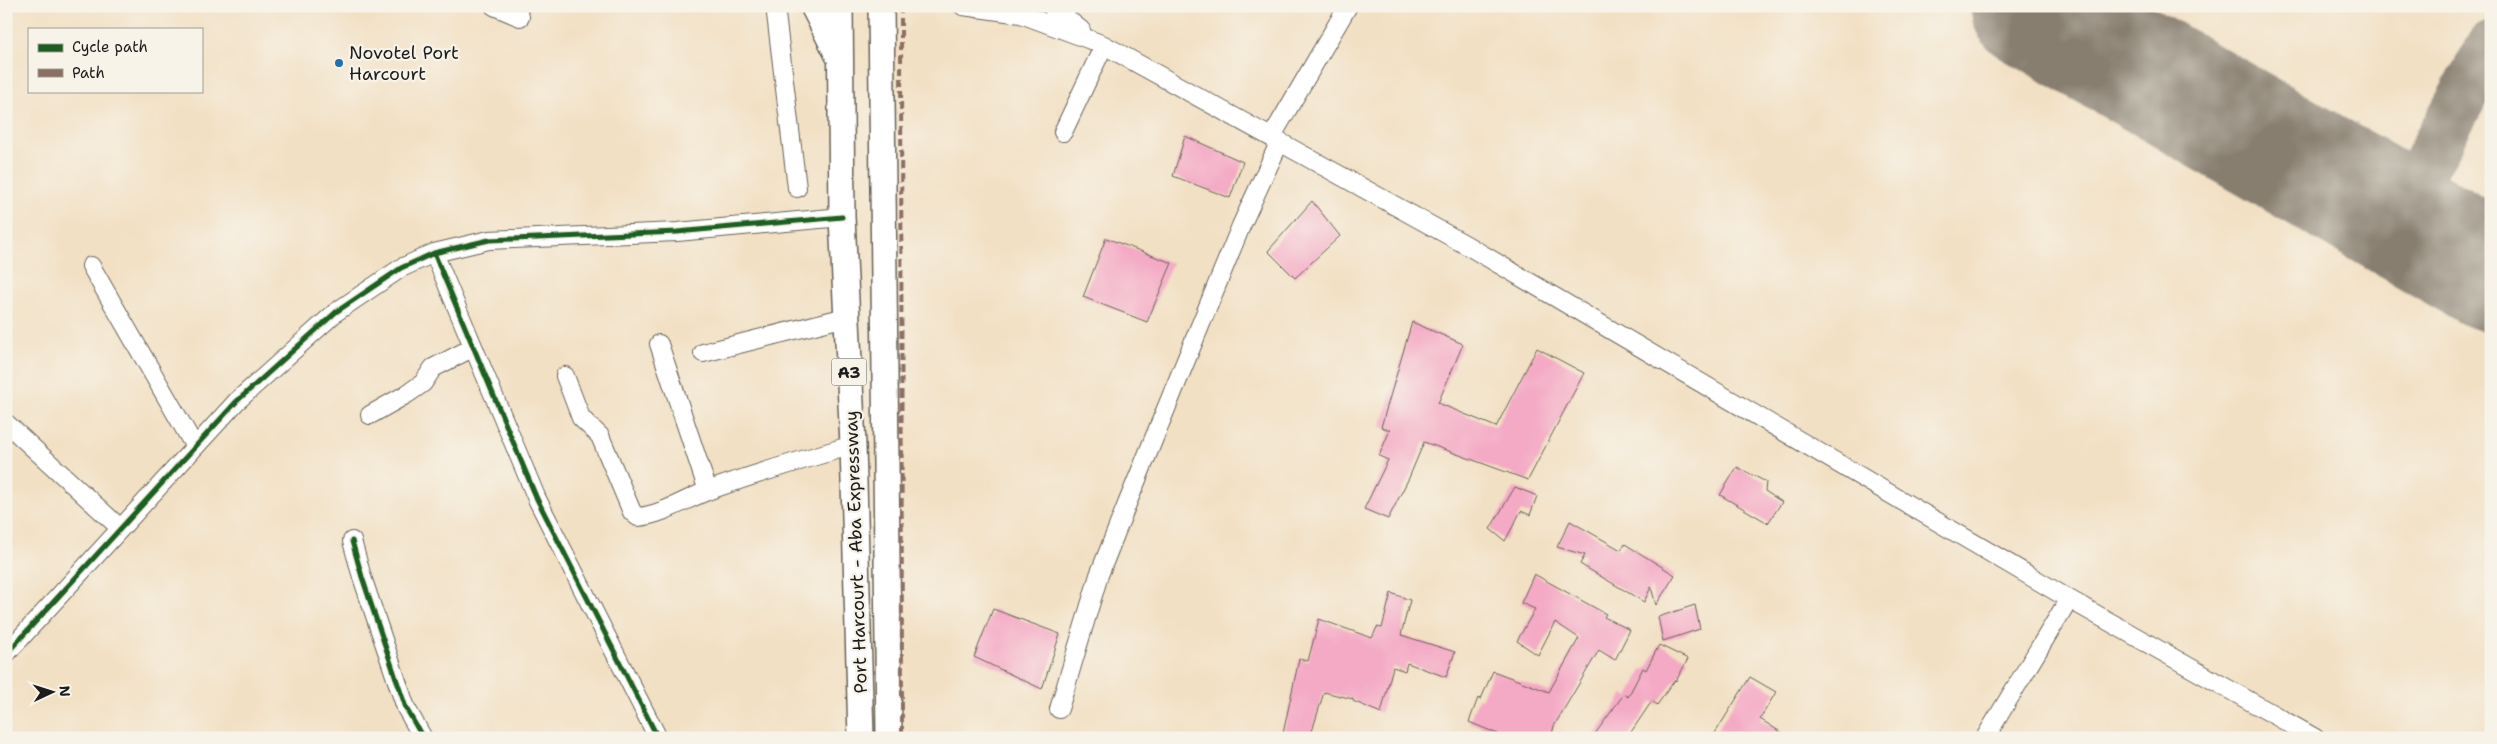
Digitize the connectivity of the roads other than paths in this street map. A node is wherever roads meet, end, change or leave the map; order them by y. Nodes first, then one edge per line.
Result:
1 (494, 6) edge
2 (775, 6) edge
3 (813, 6) edge
4 (840, 6) edge
5 (963, 6) edge
6 (1051, 6) edge
7 (1348, 6) edge
8 (884, 7) edge
9 (520, 17) dead end
10 (1099, 42) junction
11 (841, 61) junction
12 (1063, 132) dead end
13 (1276, 138) junction
14 (797, 188) dead end
15 (842, 217) junction
16 (434, 253) junction
17 (91, 266) dead end
18 (846, 317) junction
19 (660, 344) dead end
20 (472, 348) junction
21 (703, 353) dead end
22 (565, 376) dead end
23 (370, 415) dead end
24 (6, 423) edge
25 (853, 445) junction
26 (195, 447) junction
27 (708, 491) junction
28 (120, 528) junction
29 (352, 541) dead end
30 (2069, 599) junction
31 (6, 654) edge
32 (1059, 708) dead end
33 (652, 736) edge
34 (423, 738) edge
35 (862, 738) edge
36 (889, 738) edge
37 (1985, 738) edge
38 (2315, 738) edge

1 - 9 street
2 - 14 street
3 - 11 highway
4 - 11 highway, Port Harcourt - Aba Expressway / A3
5 - 10 street
6 - 10 street
7 - 13 street
8 - 36 highway, Port Harcourt - Aba Expressway / A3
10 - 12 street
10 - 13 street
11 - 15 highway, Port Harcourt - Aba Expressway / A3
13 - 30 street
13 - 32 street
15 - 16 street
15 - 18 highway, Port Harcourt - Aba Expressway / A3
16 - 20 street
16 - 26 street
17 - 26 street
18 - 21 street
18 - 25 highway, Port Harcourt - Aba Expressway / A3
19 - 27 street
20 - 23 street
20 - 33 street
22 - 27 street
24 - 28 street
25 - 27 street
25 - 35 highway, Port Harcourt - Aba Expressway / A3
26 - 28 street
28 - 31 street
29 - 34 street
30 - 37 street
30 - 38 street

